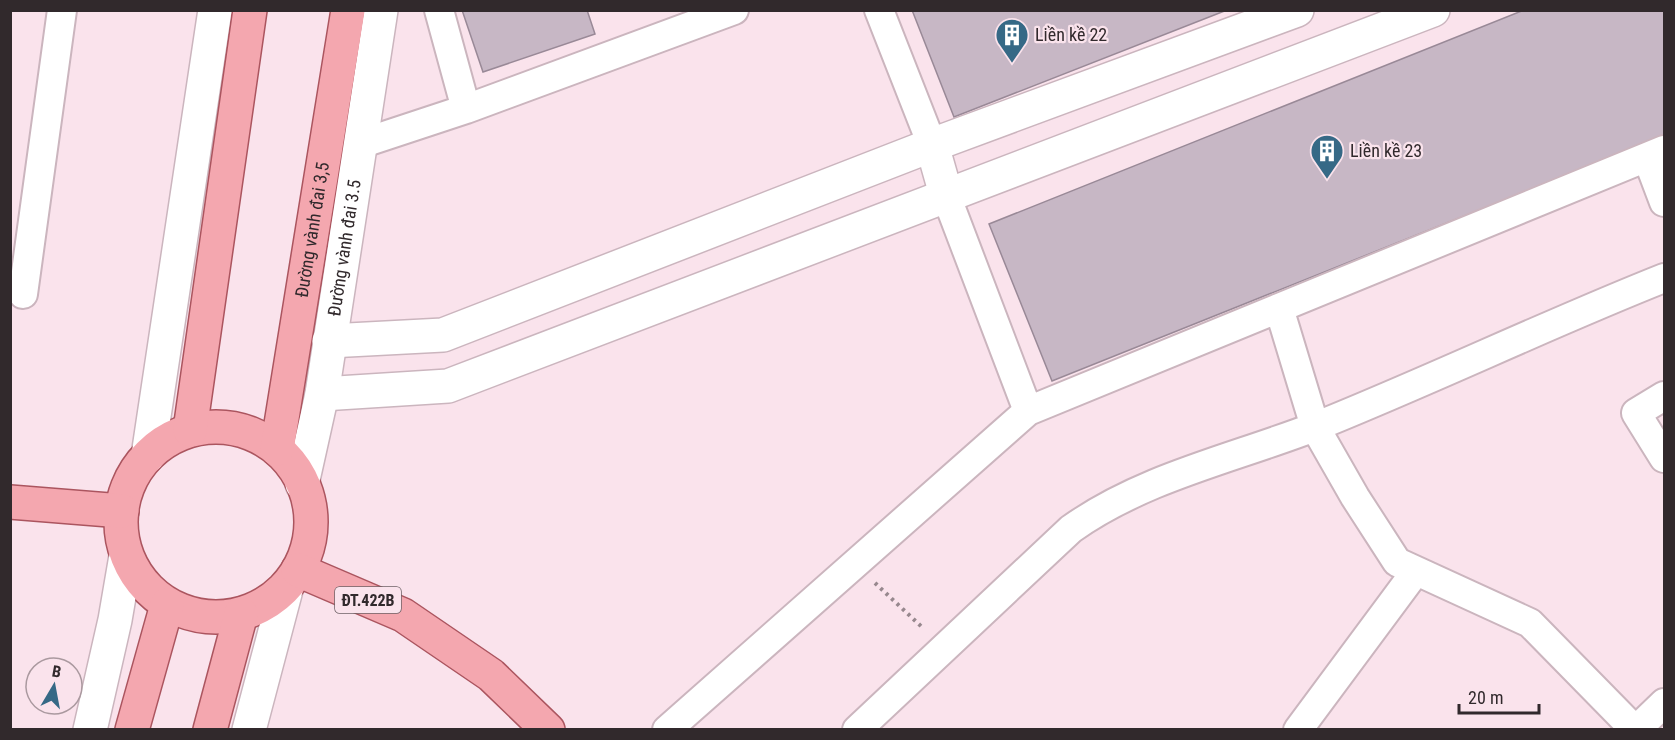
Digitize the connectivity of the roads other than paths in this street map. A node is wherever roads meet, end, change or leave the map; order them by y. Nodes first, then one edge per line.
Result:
1 (62, 10) edge
2 (215, 10) edge
3 (250, 10) edge
4 (348, 10) edge
5 (381, 10) edge
6 (439, 10) edge
7 (734, 10) edge
8 (879, 10) edge
9 (1297, 10) edge
10 (1433, 10) edge
11 (466, 109) junction
12 (360, 144) junction
13 (932, 145) junction
14 (1656, 154) edge
15 (947, 198) junction
16 (1665, 202) edge
17 (1665, 278) edge
18 (23, 294) dead end
19 (1279, 308) junction
20 (424, 336) junction
21 (329, 341) junction
22 (421, 388) junction
23 (322, 394) junction
24 (1665, 396) edge
25 (1028, 411) junction
26 (1316, 427) junction
27 (190, 430) junction
28 (278, 449) junction
29 (148, 456) junction
30 (1665, 458) edge
31 (302, 484) junction
32 (10, 501) edge
33 (122, 512) junction
34 (126, 556) junction
35 (1416, 571) junction
36 (293, 578) junction
37 (167, 605) junction
38 (241, 614) junction
39 (1665, 703) edge
40 (90, 729) edge
41 (132, 729) edge
42 (210, 729) edge
43 (249, 729) edge
44 (548, 729) edge
45 (667, 729) edge
46 (857, 729) edge
47 (1298, 729) edge
48 (1636, 729) edge

1 - 18 street
2 - 29 main road
3 - 27 main road
4 - 28 main road, Đường vành đai 3,5
5 - 12 main road, Đường vành đai 3.5
6 - 11 street
7 - 11 street
8 - 13 street
9 - 13 main road
10 - 15 main road
11 - 12 street
12 - 21 main road, Đường vành đai 3.5
13 - 15 main road
13 - 20 main road
14 - 16 street
14 - 19 street
15 - 22 main road
15 - 25 street
17 - 26 street
19 - 25 street
19 - 26 street
20 - 21 main road
20 - 22 main road
21 - 23 main road, Đường vành đai 3.5
22 - 23 main road
23 - 31 main road, Đường vành đai 3.5
24 - 30 street
25 - 45 street
26 - 35 street
26 - 46 street
27 - 28 main road
27 - 29 main road
28 - 31 main road
29 - 33 main road
31 - 36 main road
32 - 33 main road
33 - 34 main road
34 - 37 main road
34 - 40 main road
35 - 47 street
35 - 48 street
36 - 38 main road
36 - 43 main road
36 - 44 main road, ĐT.422B
37 - 38 main road
37 - 41 main road
38 - 42 main road
39 - 48 street

